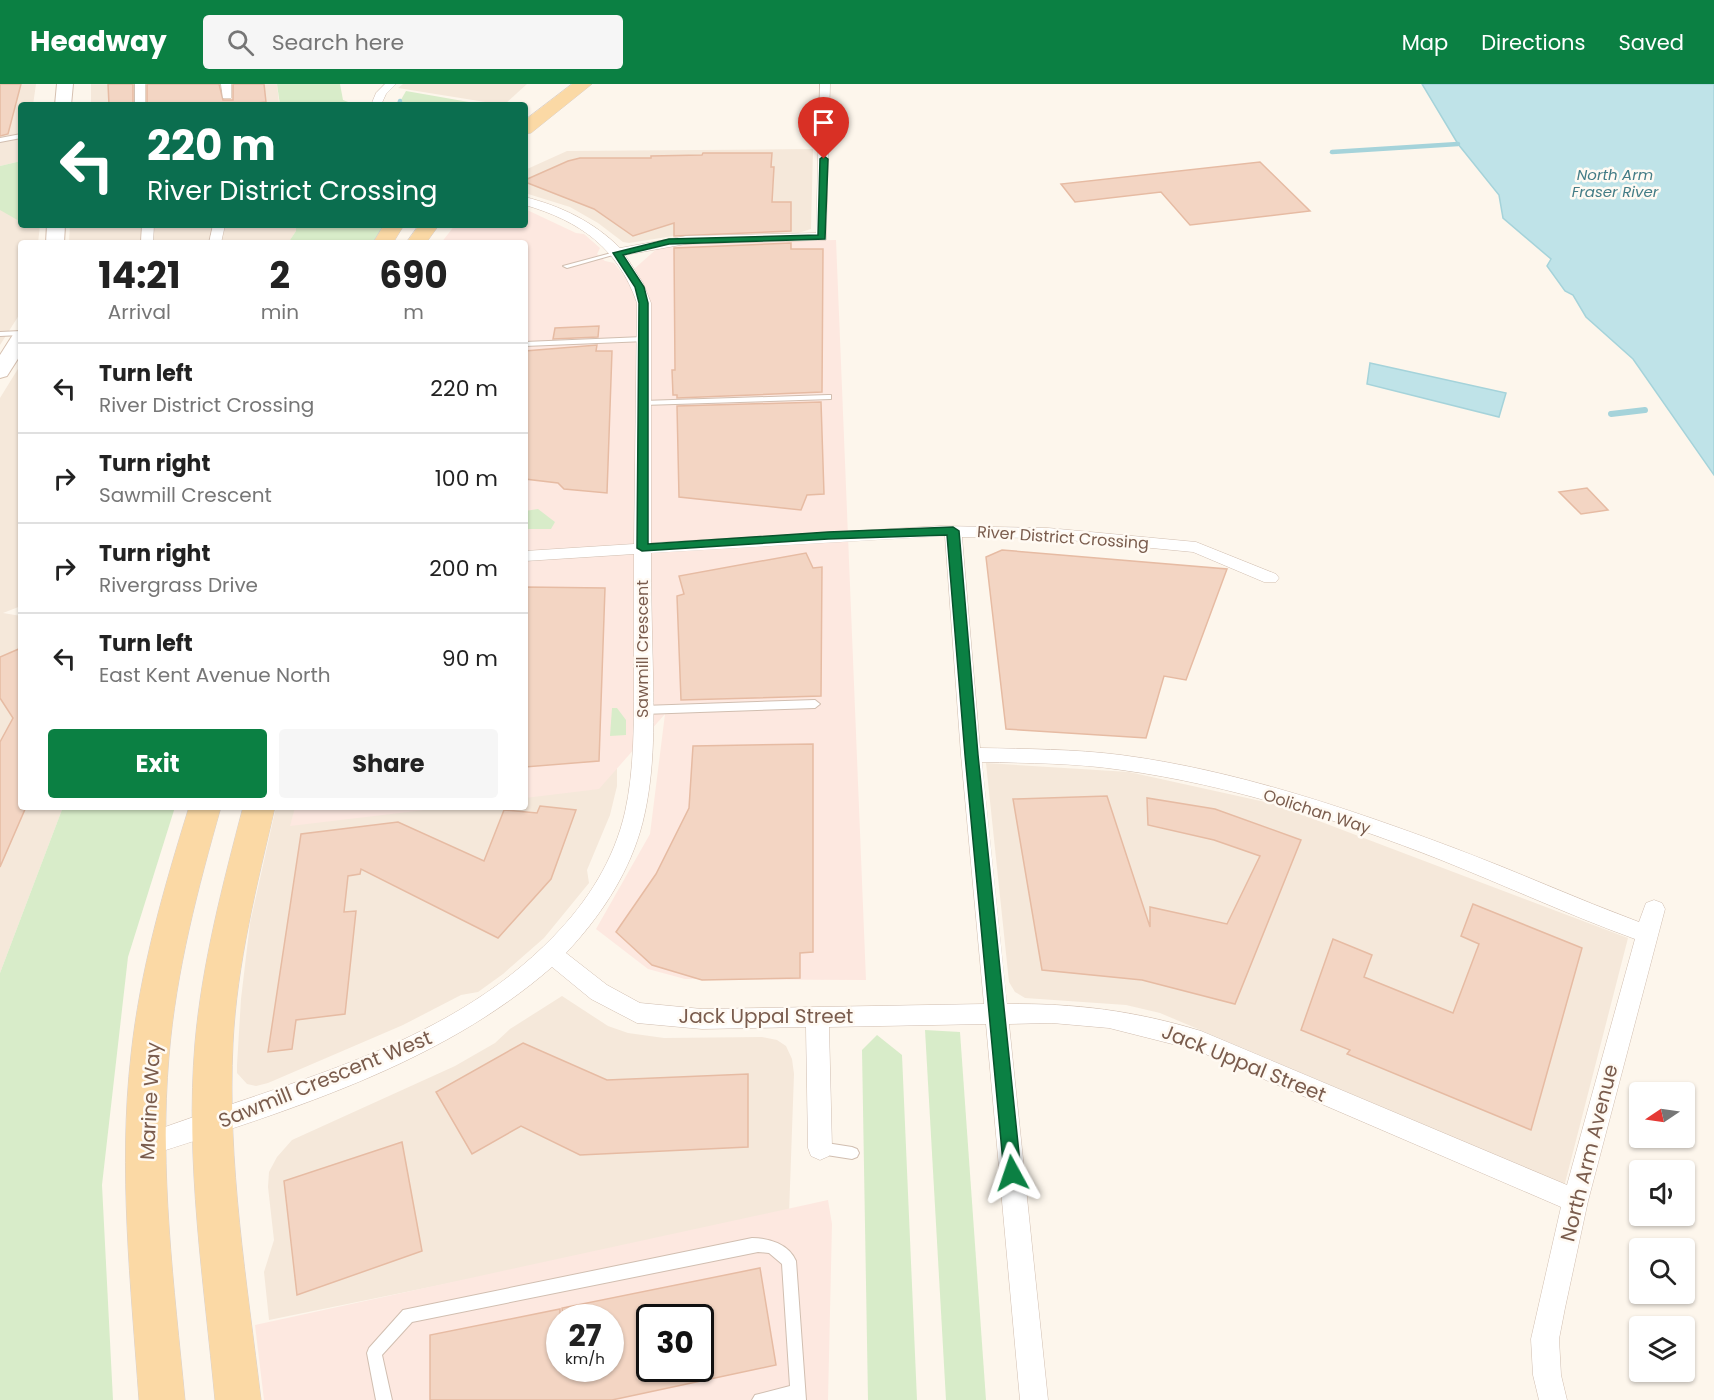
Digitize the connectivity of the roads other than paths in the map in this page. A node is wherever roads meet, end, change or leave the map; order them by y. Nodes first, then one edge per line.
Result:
1 (65, 84) edge
2 (140, 84) edge
3 (226, 84) edge
4 (391, 84) edge
5 (583, 84) edge
6 (825, 84) edge
7 (226, 96) dead end
8 (63, 102) edge
9 (140, 102) edge
10 (377, 102) edge
11 (528, 127) edge
12 (18, 136) edge
13 (0, 140) edge
14 (528, 202) edge
15 (617, 253) junction
16 (567, 266) dead end
17 (0, 334) edge
18 (18, 335) edge
19 (643, 339) junction
20 (18, 340) edge
21 (528, 344) edge
22 (0, 372) edge
23 (828, 397) dead end
24 (643, 403) junction
25 (953, 531) junction
26 (642, 548) junction
27 (528, 556) edge
28 (1270, 578) dead end
29 (815, 704) dead end
30 (643, 710) junction
31 (971, 755) junction
32 (204, 810) edge
33 (259, 810) edge
34 (1654, 909) dead end
35 (1646, 934) junction
36 (552, 954) junction
37 (998, 1015) junction
38 (817, 1018) junction
39 (213, 1124) junction
40 (147, 1145) junction
41 (820, 1148) joint
42 (852, 1153) dead end
43 (1575, 1201) junction
44 (798, 1396) edge
45 (162, 1400) edge
46 (237, 1400) edge
47 (384, 1400) edge
48 (760, 1400) edge
49 (1034, 1400) edge
50 (1553, 1400) edge

1 - 8 street
2 - 9 street
3 - 7 street
4 - 10 street
5 - 11 main road
6 - 15 street
12 - 13 lane
14 - 15 street, Sawmill Crescent
15 - 16 lane
15 - 19 street, Sawmill Crescent
17 - 18 lane
19 - 21 lane
19 - 24 street, Sawmill Crescent
20 - 22 street
23 - 24 lane
24 - 26 street, Sawmill Crescent
25 - 26 street, River District Crossing
25 - 28 street, River District Crossing
25 - 31 street
26 - 27 street, River District Crossing
26 - 30 street, Sawmill Crescent
29 - 30 lane
30 - 36 street, Sawmill Crescent
31 - 35 street, Oolichan Way
31 - 37 street
32 - 40 main road, Marine Way
33 - 39 main road
34 - 35 street, North Arm Avenue
35 - 43 street, North Arm Avenue
36 - 38 street, Jack Uppal Street
36 - 39 street, Sawmill Crescent West
37 - 38 street, Jack Uppal Street
37 - 43 street, Jack Uppal Street
37 - 49 street
38 - 41 street
39 - 40 street, Sawmill Crescent West
39 - 46 main road
40 - 45 main road, Marine Way
41 - 42 lane
43 - 50 street, North Arm Avenue
44 - 47 lane
44 - 48 lane

